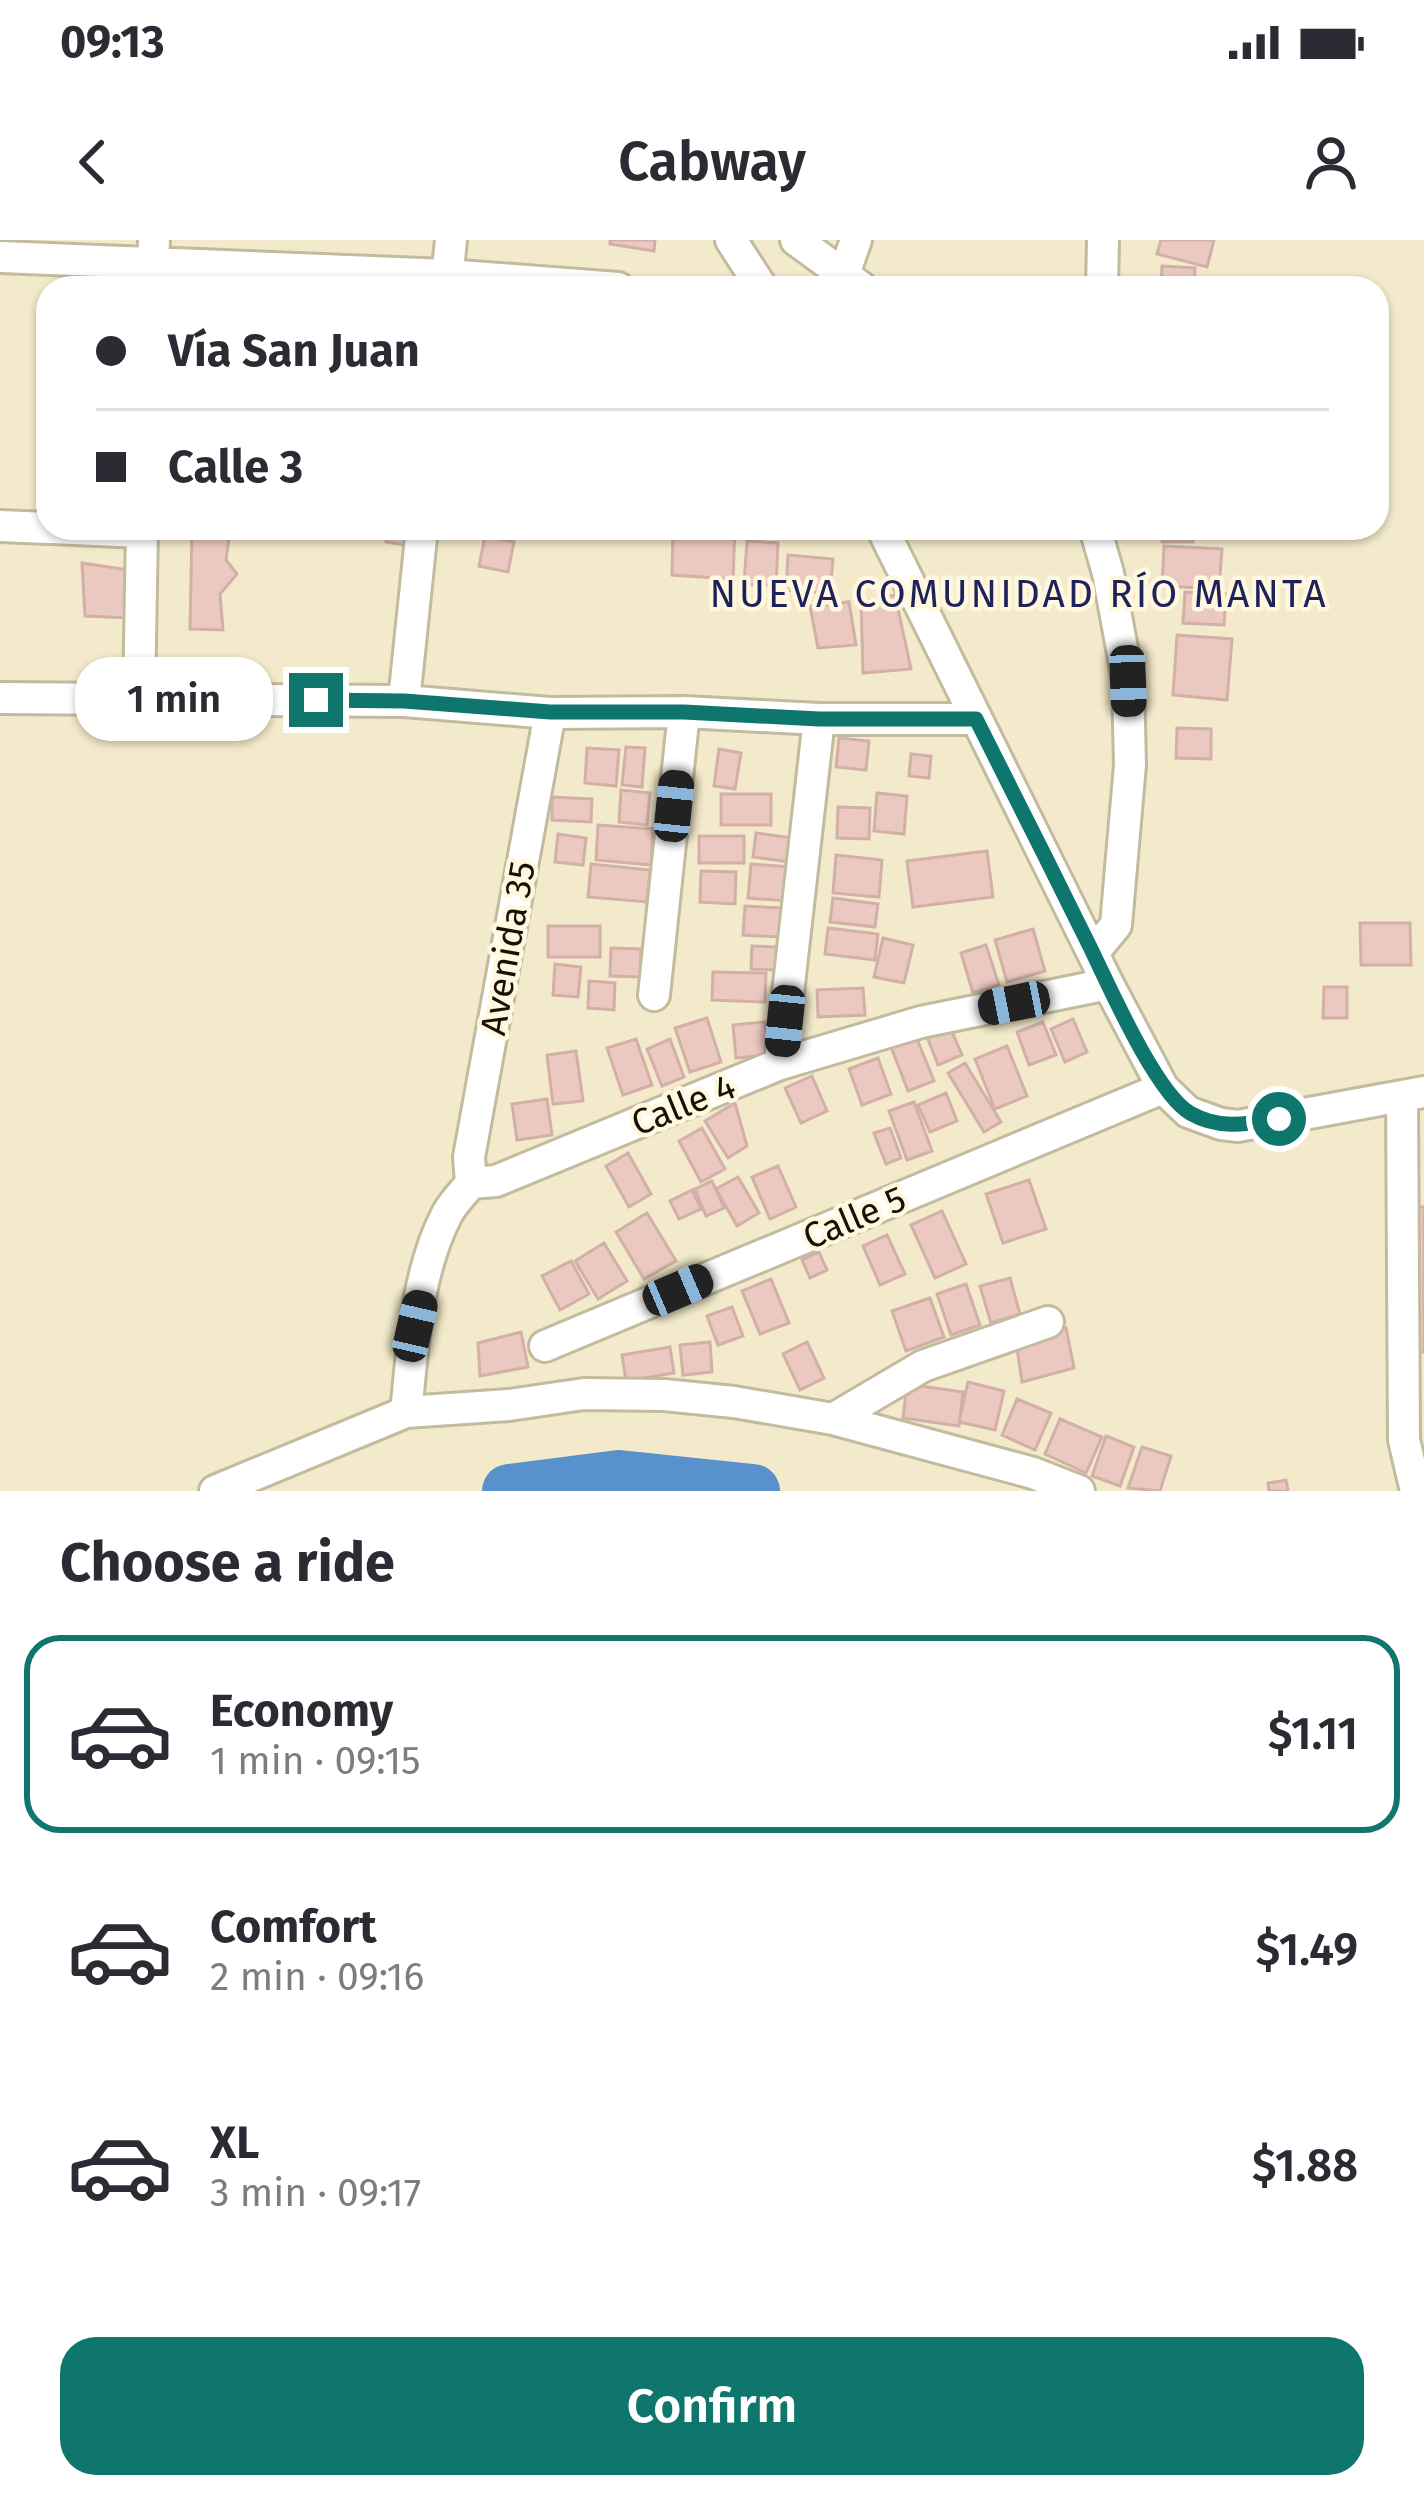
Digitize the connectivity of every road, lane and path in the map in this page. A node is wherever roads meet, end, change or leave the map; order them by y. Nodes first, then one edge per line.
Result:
1 (451, 240) edge
2 (730, 240) edge
3 (796, 240) edge
4 (856, 240) edge
5 (1103, 240) edge
6 (0, 256) edge
7 (153, 263) edge
8 (353, 276) edge
9 (447, 276) edge
10 (754, 276) edge
11 (846, 276) edge
12 (853, 276) edge
13 (1102, 276) edge
14 (0, 526) edge
15 (36, 527) edge
16 (142, 540) edge
17 (421, 540) edge
18 (888, 540) edge
19 (1098, 540) edge
20 (0, 698) edge
21 (139, 699) junction
22 (404, 701) junction
23 (550, 712) junction
24 (684, 712) junction
25 (819, 719) junction
26 (976, 719) junction
27 (1093, 953) junction
28 (1108, 984) junction
29 (654, 994) dead end
30 (781, 1064) junction
31 (1163, 1088) junction
32 (1413, 1094) edge
33 (1413, 1145) edge
34 (471, 1183) junction
35 (1048, 1322) dead end
36 (545, 1346) dead end
37 (406, 1412) junction
38 (833, 1419) junction
39 (215, 1491) edge
40 (1079, 1491) edge
41 (1416, 1491) edge

1 - 9 street
2 - 10 street
3 - 11 street
4 - 12 street
5 - 13 street
6 - 7 street
7 - 8 street
14 - 15 street
16 - 21 street
17 - 22 street
18 - 26 street
19 - 27 street
20 - 21 street
21 - 22 street
22 - 23 street
23 - 24 street
23 - 34 street, Avenida 35
24 - 25 street
24 - 29 street
25 - 26 street
25 - 30 street
26 - 27 street
27 - 28 street
28 - 30 street, Calle 4
28 - 31 street
30 - 34 street, Calle 4
31 - 32 street
31 - 36 street, Calle 5
32 - 33 street
33 - 41 street
34 - 37 street
35 - 38 street
37 - 38 street
37 - 39 street
38 - 40 street

